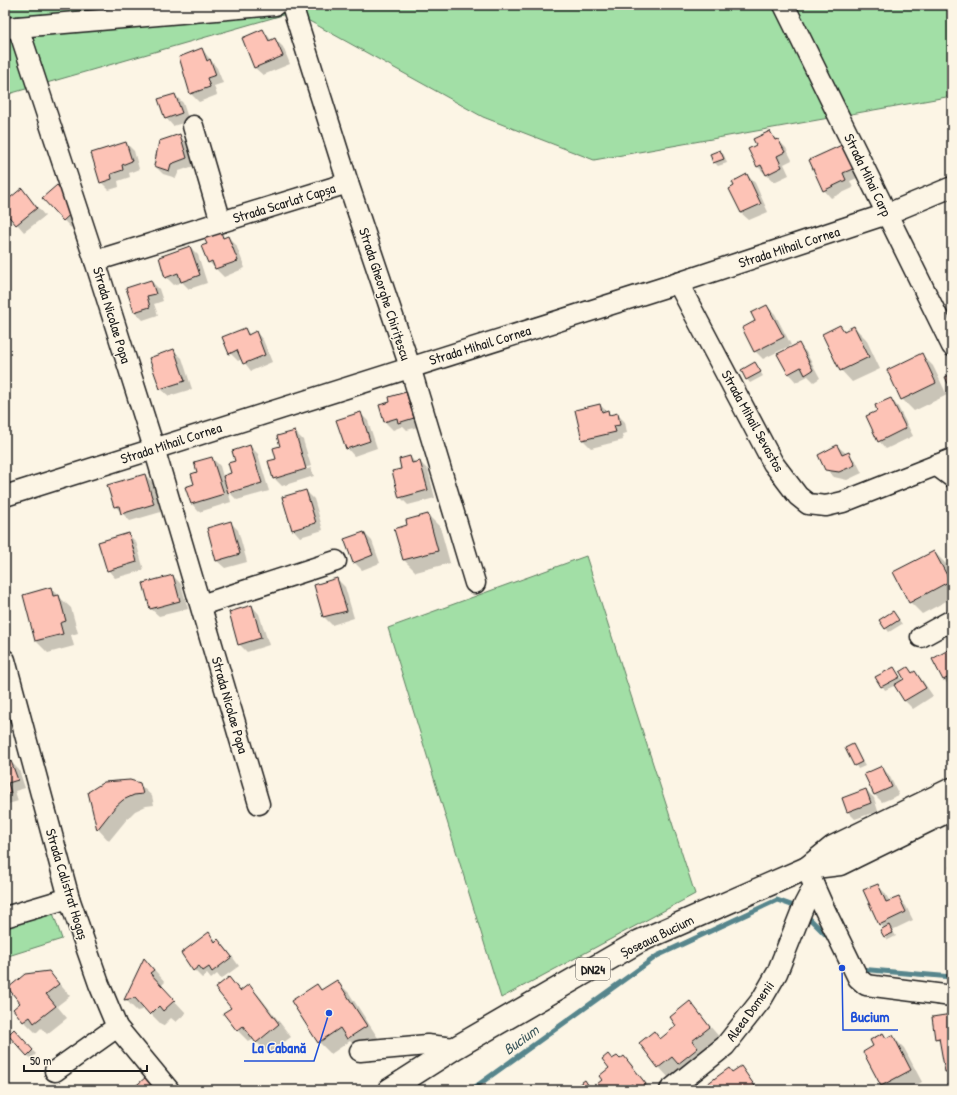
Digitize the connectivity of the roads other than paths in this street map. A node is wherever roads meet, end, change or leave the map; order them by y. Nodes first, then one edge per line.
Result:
1 (275, 5) edge
2 (292, 5) edge
3 (784, 5) edge
4 (11, 28) edge
5 (193, 126) dead end
6 (348, 183) junction
7 (952, 187) edge
8 (887, 214) junction
9 (221, 222) junction
10 (95, 261) junction
11 (678, 283) junction
12 (952, 346) edge
13 (410, 367) junction
14 (154, 448) junction
15 (944, 462) edge
16 (952, 477) edge
17 (5, 496) edge
18 (336, 561) dead end
19 (475, 584) dead end
20 (201, 605) junction
21 (952, 620) edge
22 (921, 637) dead end
23 (5, 660) edge
24 (952, 789) edge
25 (259, 804) dead end
26 (952, 809) edge
27 (811, 877) junction
28 (69, 898) junction
29 (5, 917) edge
30 (952, 996) edge
31 (117, 1027) junction
32 (455, 1048) junction
33 (360, 1051) dead end
34 (55, 1071) dead end
35 (169, 1090) edge
36 (389, 1090) edge
37 (670, 1090) edge

1 - 4 street
2 - 6 street, Strada Gheorghe Chirițescu
3 - 8 street, Strada Mihai Carp
4 - 10 street, Strada Nicolae Popa
5 - 9 street, Strada Scarlat Capșa
6 - 9 street, Strada Scarlat Capșa
6 - 13 street, Strada Gheorghe Chirițescu
7 - 8 street, Strada Mihail Cornea
8 - 11 street, Strada Mihail Cornea
8 - 12 street, Strada Mihai Carp
9 - 10 street, Strada Scarlat Capșa
10 - 14 street, Strada Nicolae Popa
11 - 13 street, Strada Mihail Cornea
11 - 15 street, Strada Mihail Sevastos
13 - 14 street, Strada Mihail Cornea
13 - 19 street, Strada Gheorghe Chirițescu
14 - 17 street, Strada Mihail Cornea
14 - 20 street, Strada Nicolae Popa
15 - 16 street
18 - 20 street
20 - 25 street, Strada Nicolae Popa
21 - 22 street
23 - 28 street, Strada Calistrat Hogaș
24 - 27 main road, Șoseaua Bucium / DN24
26 - 27 main road, Șoseaua Bucium / DN24
27 - 30 street
27 - 32 main road, Șoseaua Bucium / DN24
27 - 37 street, Aleea Domenii
28 - 29 street
28 - 31 street, Strada Calistrat Hogaș
31 - 34 street
31 - 35 street, Strada Calistrat Hogaș
32 - 33 street
32 - 36 main road, Șoseaua Bucium / DN24

